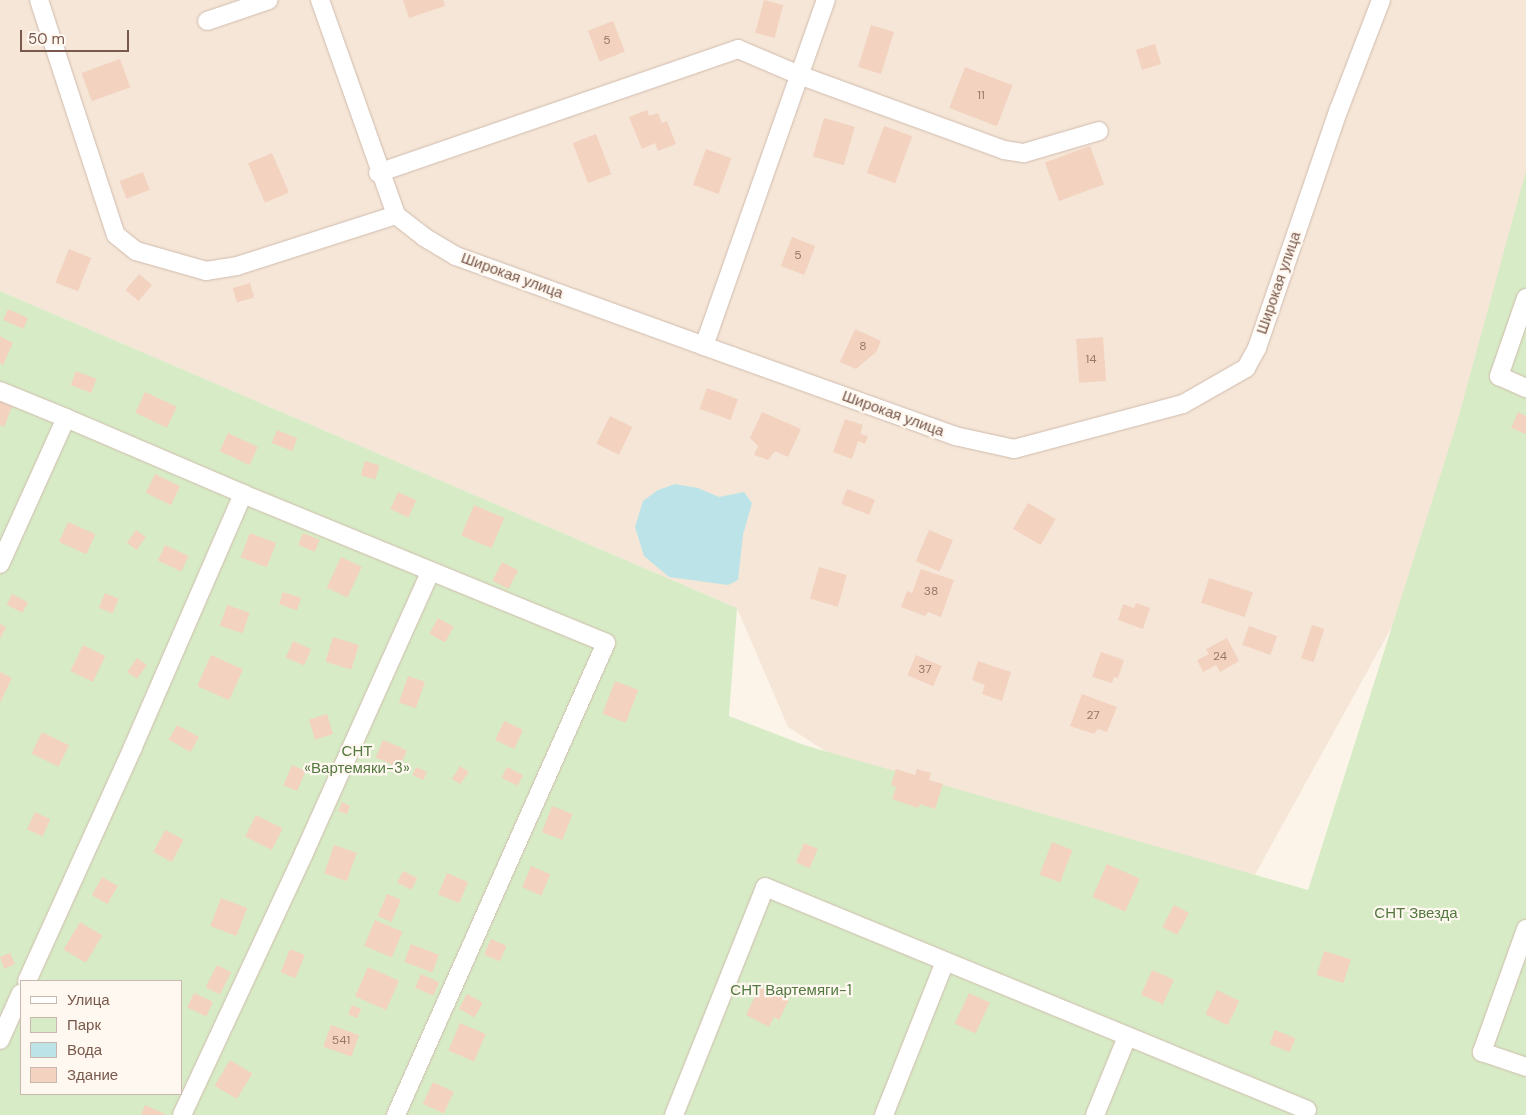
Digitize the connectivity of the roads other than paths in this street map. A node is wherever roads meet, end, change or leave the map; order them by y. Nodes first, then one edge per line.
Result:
1 (39, 0) edge
2 (269, 0) edge
3 (320, 0) edge
4 (826, 0) edge
5 (1381, 0) edge
6 (207, 21) dead end
7 (799, 75) junction
8 (1099, 131) dead end
9 (378, 173) junction
10 (396, 215) junction
11 (1526, 298) edge
12 (704, 346) junction
13 (1526, 388) edge
14 (0, 391) edge
15 (66, 418) junction
16 (243, 494) junction
17 (0, 564) edge
18 (430, 572) junction
19 (1526, 929) edge
20 (945, 962) junction
21 (27, 980) edge
22 (20, 995) edge
23 (1127, 1037) junction
24 (0, 1040) edge
25 (1526, 1067) edge
26 (1307, 1110) dead end
27 (182, 1115) edge
28 (396, 1115) edge
29 (674, 1115) edge
30 (884, 1115) edge
31 (1095, 1115) edge

1 - 10 street
2 - 6 street
3 - 9 street
4 - 7 street
5 - 12 street, Широкая улица
7 - 8 street
7 - 9 street
7 - 12 street
9 - 10 street
10 - 12 street, Широкая улица
11 - 13 street
14 - 15 street
15 - 16 street
15 - 17 street
16 - 18 street
16 - 21 street
18 - 27 street
18 - 28 street
19 - 25 street
20 - 23 street
20 - 29 street
20 - 30 street
22 - 24 street
23 - 26 street
23 - 31 street

